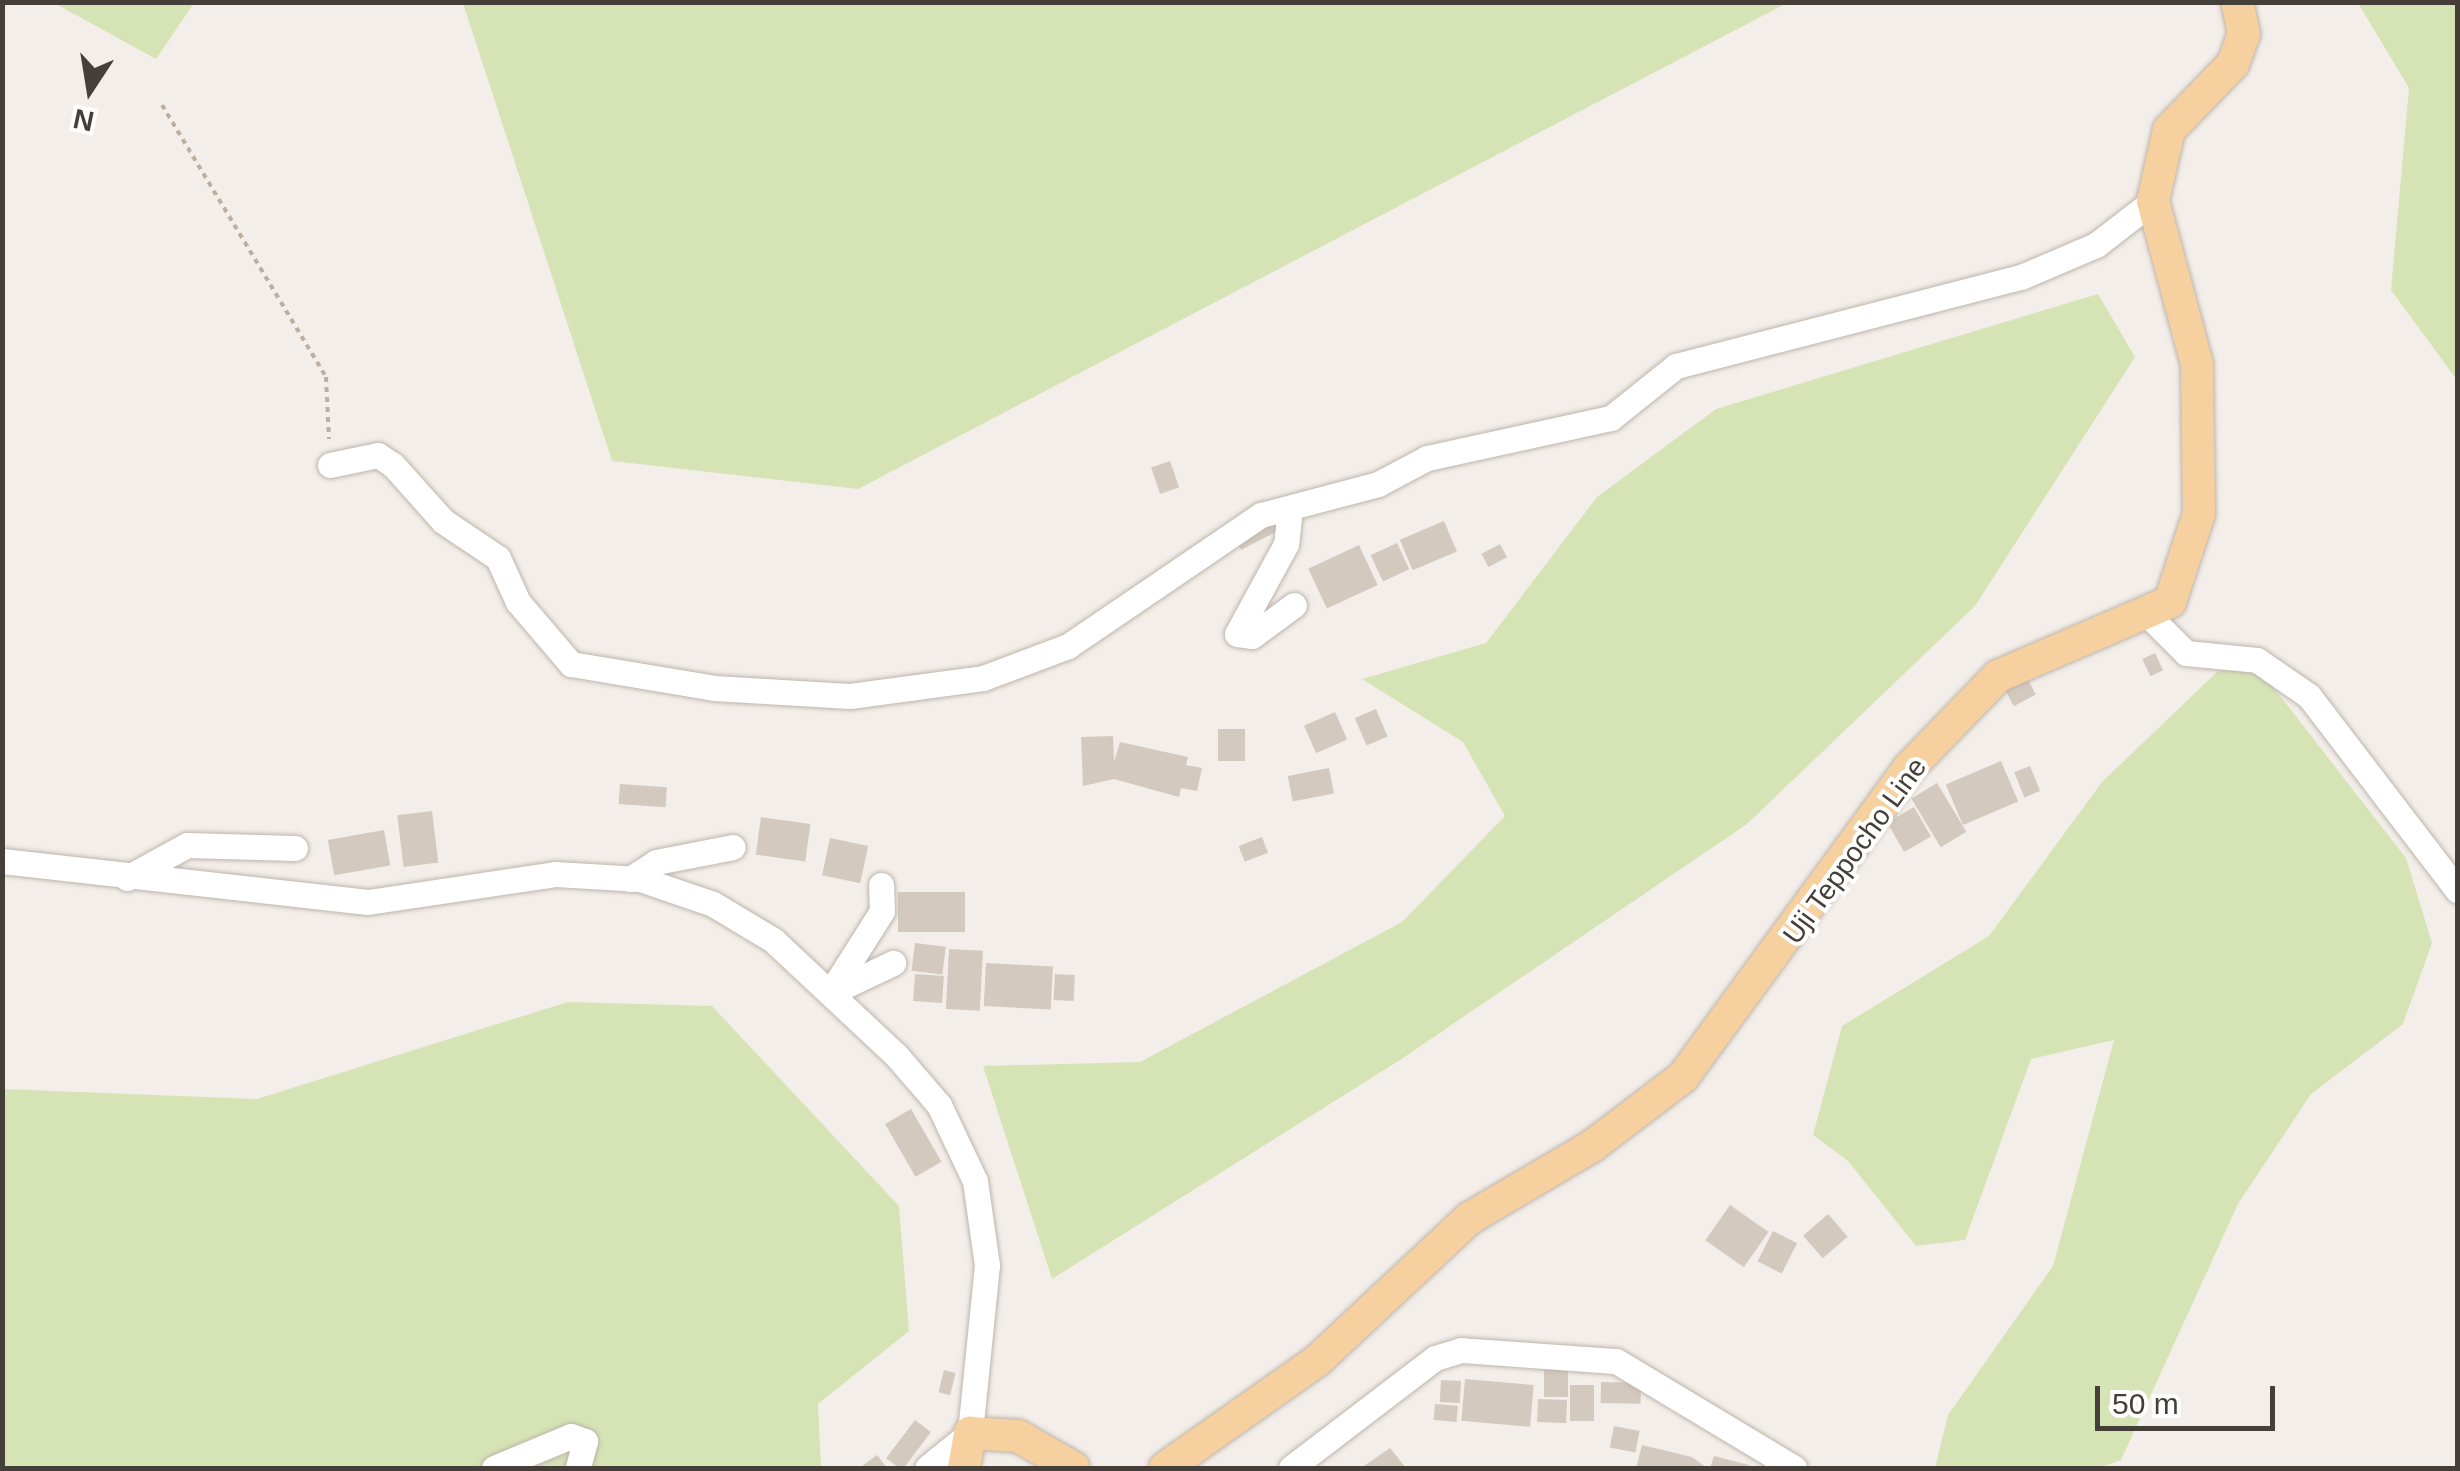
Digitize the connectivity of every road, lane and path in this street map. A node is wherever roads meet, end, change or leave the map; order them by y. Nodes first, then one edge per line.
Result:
1 (2238, 2) edge
2 (162, 105) dead end
3 (2153, 201) junction
4 (330, 465) joint
5 (1290, 508) junction
6 (1294, 605) dead end
7 (2147, 614) junction
8 (732, 847) dead end
9 (295, 848) dead end
10 (2, 862) edge
11 (127, 878) junction
12 (630, 878) junction
13 (882, 885) dead end
14 (2458, 891) edge
15 (893, 963) dead end
16 (830, 994) junction
17 (970, 1432) junction
18 (494, 1468) edge
19 (578, 1468) edge
20 (928, 1468) edge
21 (964, 1468) edge
22 (1074, 1468) edge
23 (1165, 1468) edge
24 (1291, 1468) edge
25 (1794, 1468) edge

1 - 3 main road, Uji Teppocho Line
2 - 4 path
3 - 5 street
3 - 7 main road, Uji Teppocho Line
4 - 5 street
5 - 6 street
7 - 14 street
7 - 23 main road, Uji Teppocho Line
8 - 12 street
9 - 11 street
10 - 11 street
11 - 12 street
12 - 16 street
13 - 16 street
15 - 16 street
16 - 17 street
17 - 20 street
17 - 21 main road
17 - 22 main road
18 - 19 street
24 - 25 street

